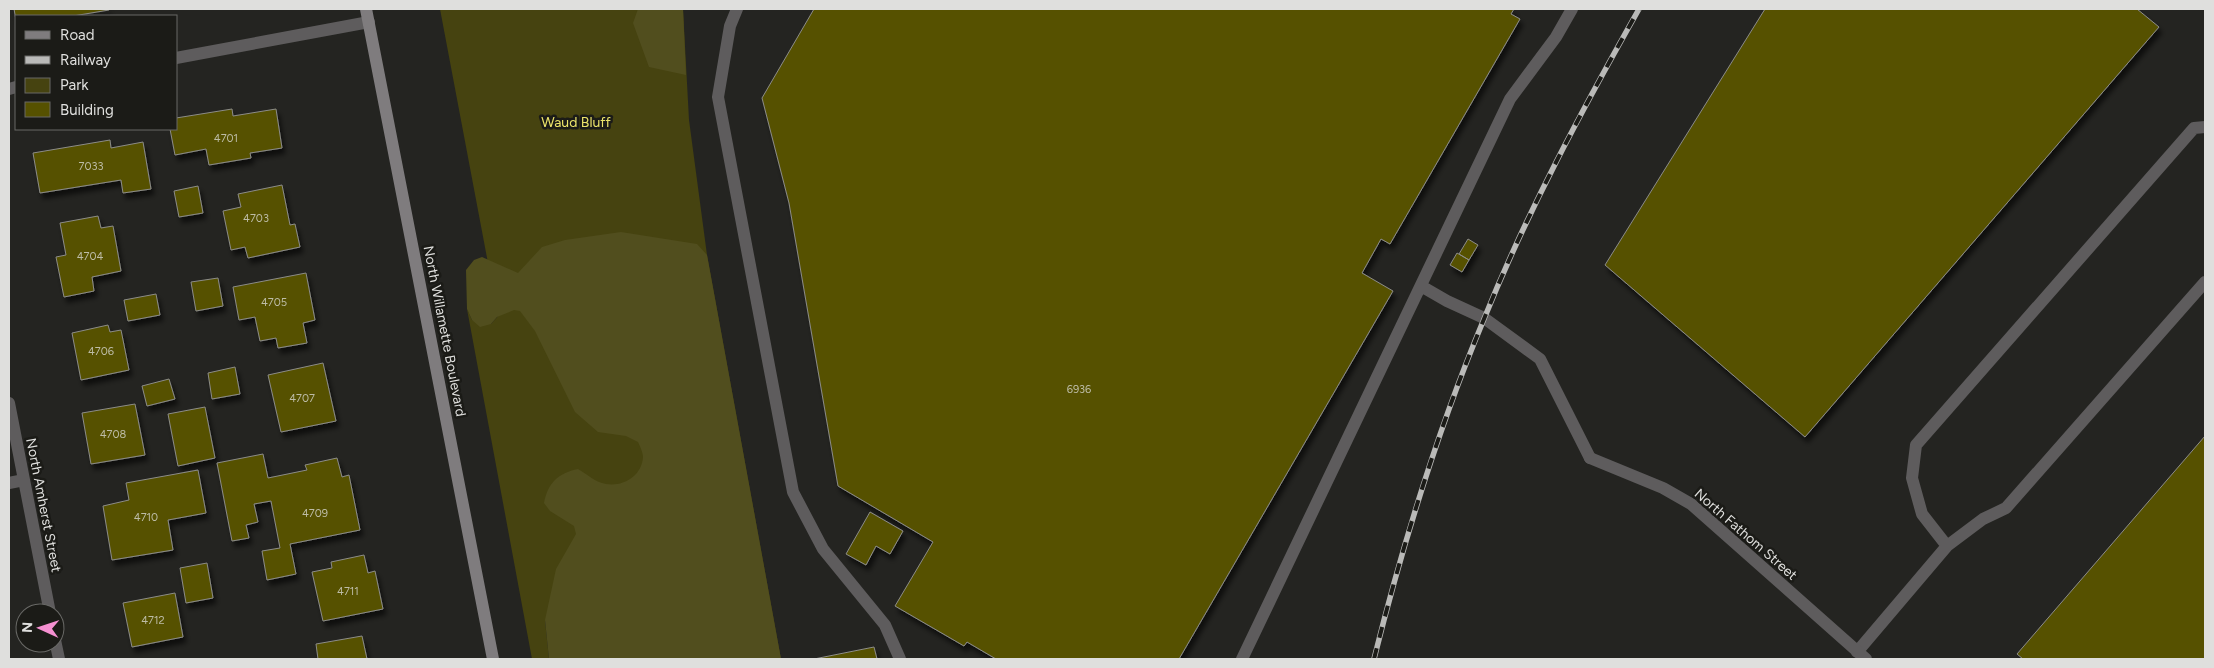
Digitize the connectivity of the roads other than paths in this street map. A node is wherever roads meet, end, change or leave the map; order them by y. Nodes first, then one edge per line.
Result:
1 (366, 9) edge
2 (737, 9) edge
3 (1572, 9) edge
4 (369, 22) junction
5 (178, 58) edge
6 (2205, 127) edge
7 (2205, 282) edge
8 (1421, 286) junction
9 (9, 403) edge
10 (24, 480) junction
11 (9, 483) edge
12 (1947, 546) junction
13 (48, 603) edge
14 (1861, 656) edge
15 (493, 659) edge
16 (900, 659) edge
17 (1242, 659) edge

1 - 4 main road, North Willamette Boulevard
2 - 16 street
3 - 8 street
4 - 5 street
4 - 15 main road, North Willamette Boulevard
6 - 12 street
7 - 12 street
8 - 14 street, North Fathom Street
8 - 17 street
9 - 10 street, North Amherst Street
10 - 11 street
10 - 13 street, North Amherst Street
12 - 14 street

